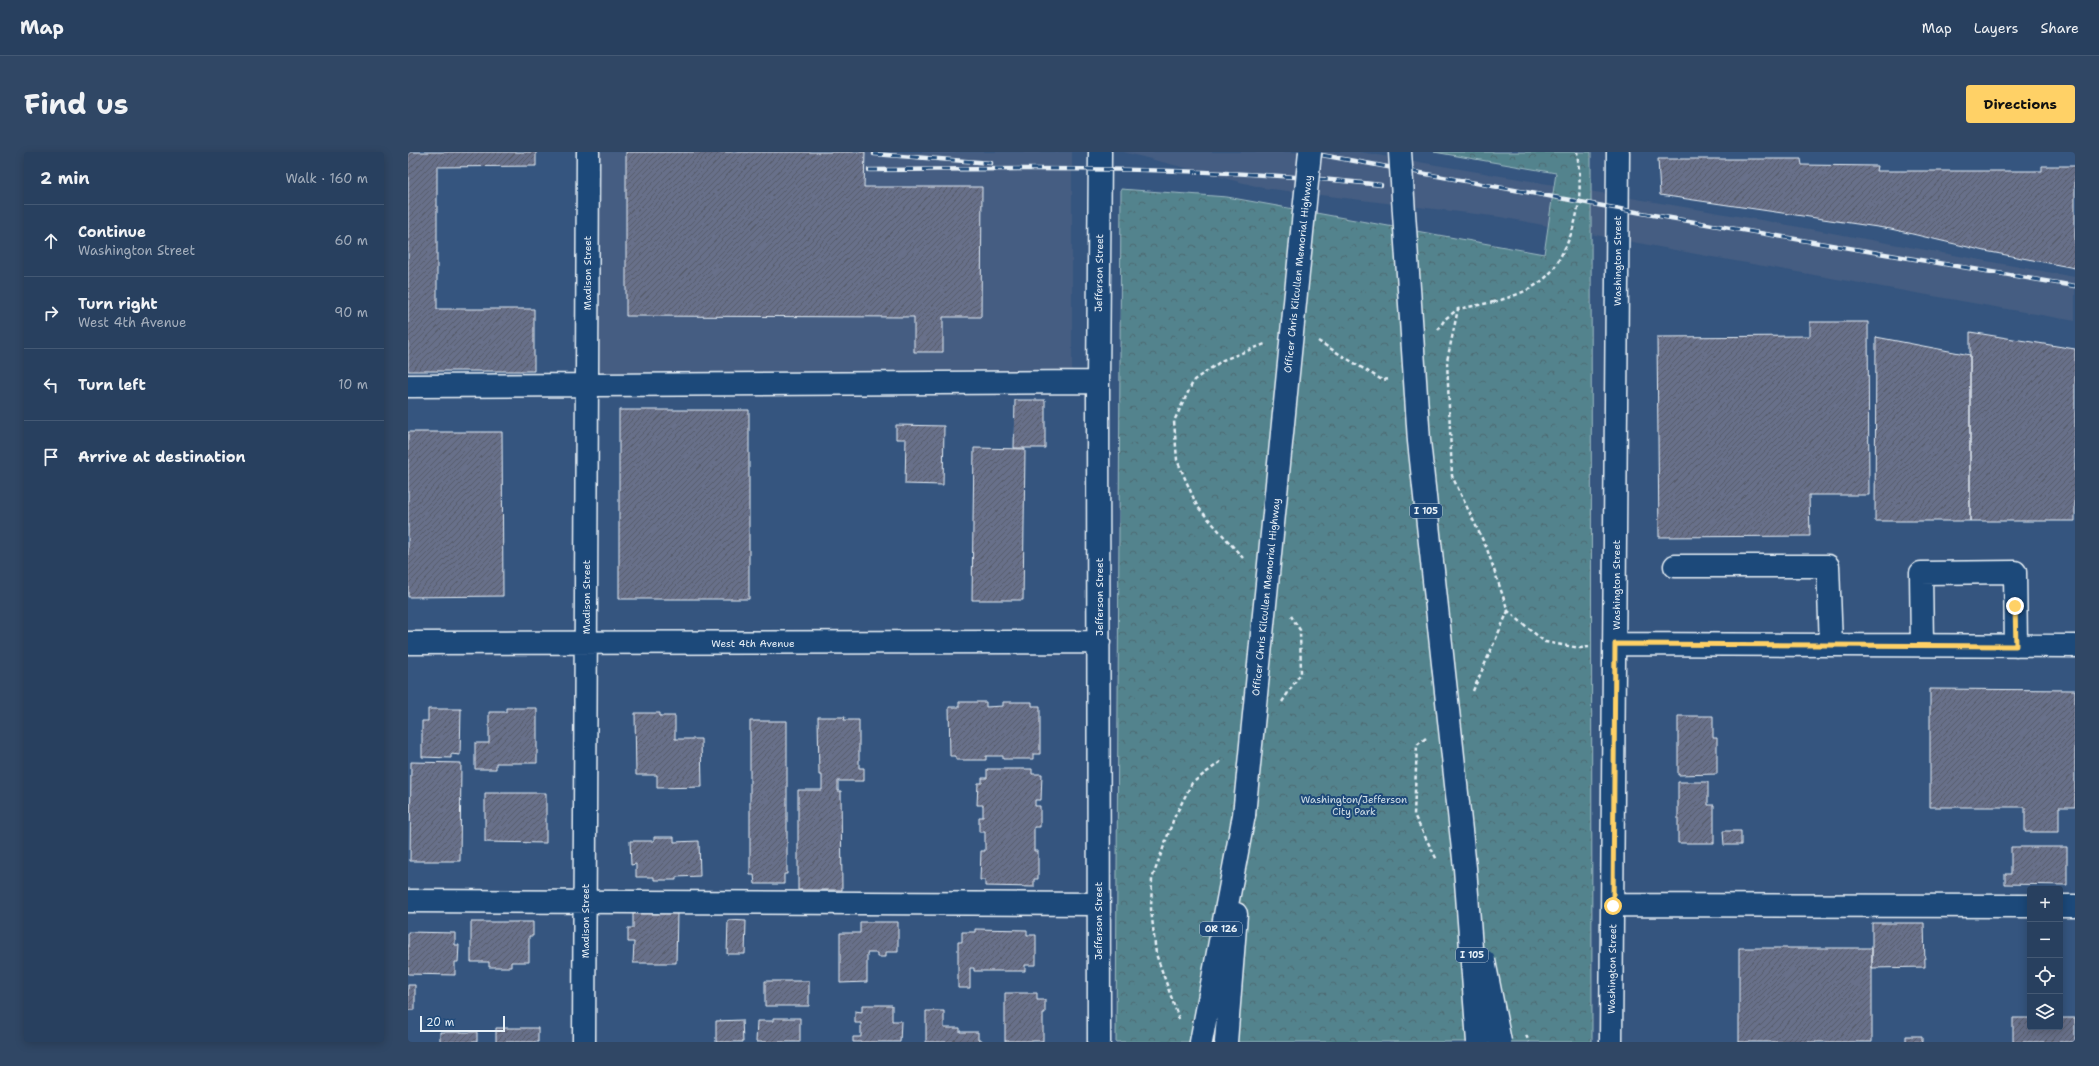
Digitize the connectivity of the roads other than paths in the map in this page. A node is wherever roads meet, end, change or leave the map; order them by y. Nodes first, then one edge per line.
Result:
1 (588, 152) edge
2 (1100, 152) edge
3 (1310, 152) edge
4 (1400, 152) edge
5 (1618, 152) edge
6 (1098, 382) junction
7 (408, 386) edge
8 (587, 386) junction
9 (1675, 566) dead end
10 (1099, 642) junction
11 (408, 643) edge
12 (586, 643) junction
13 (1615, 644) junction
14 (1831, 645) junction
15 (1922, 645) junction
16 (2016, 646) junction
17 (2075, 646) edge
18 (1244, 816) junction
19 (1465, 868) junction
20 (408, 901) edge
21 (585, 901) junction
22 (1098, 904) junction
23 (1613, 906) junction
24 (2027, 906) edge
25 (2063, 906) edge
26 (2075, 906) edge
27 (584, 1042) edge
28 (1099, 1042) edge
29 (1201, 1042) edge
30 (1226, 1042) edge
31 (1478, 1042) edge
32 (1500, 1042) edge
33 (1612, 1042) edge

1 - 8 main road, Madison Street
2 - 6 main road, Jefferson Street
3 - 18 main road, Officer Chris Kilcullen Memorial Highway, bridge
4 - 19 main road, I 105, bridge
5 - 13 main road, Washington Street
6 - 8 main road
6 - 10 main road, Jefferson Street
7 - 8 main road
8 - 12 main road, Madison Street
9 - 14 main road
10 - 12 main road, West 4th Avenue
10 - 22 main road, Jefferson Street
11 - 12 main road, West 4th Avenue
12 - 21 main road, Madison Street
13 - 14 main road
13 - 23 main road, Washington Street
14 - 15 main road
15 - 16 main road
15 - 16 main road
16 - 17 main road
18 - 29 main road, OR 126
18 - 30 main road, Officer Chris Kilcullen Memorial Highway
19 - 31 main road, I 105, bridge
19 - 32 main road, bridge
20 - 21 main road
21 - 22 main road
21 - 27 main road, Madison Street
22 - 28 main road, Jefferson Street
23 - 24 main road
23 - 33 main road, Washington Street
25 - 26 main road

